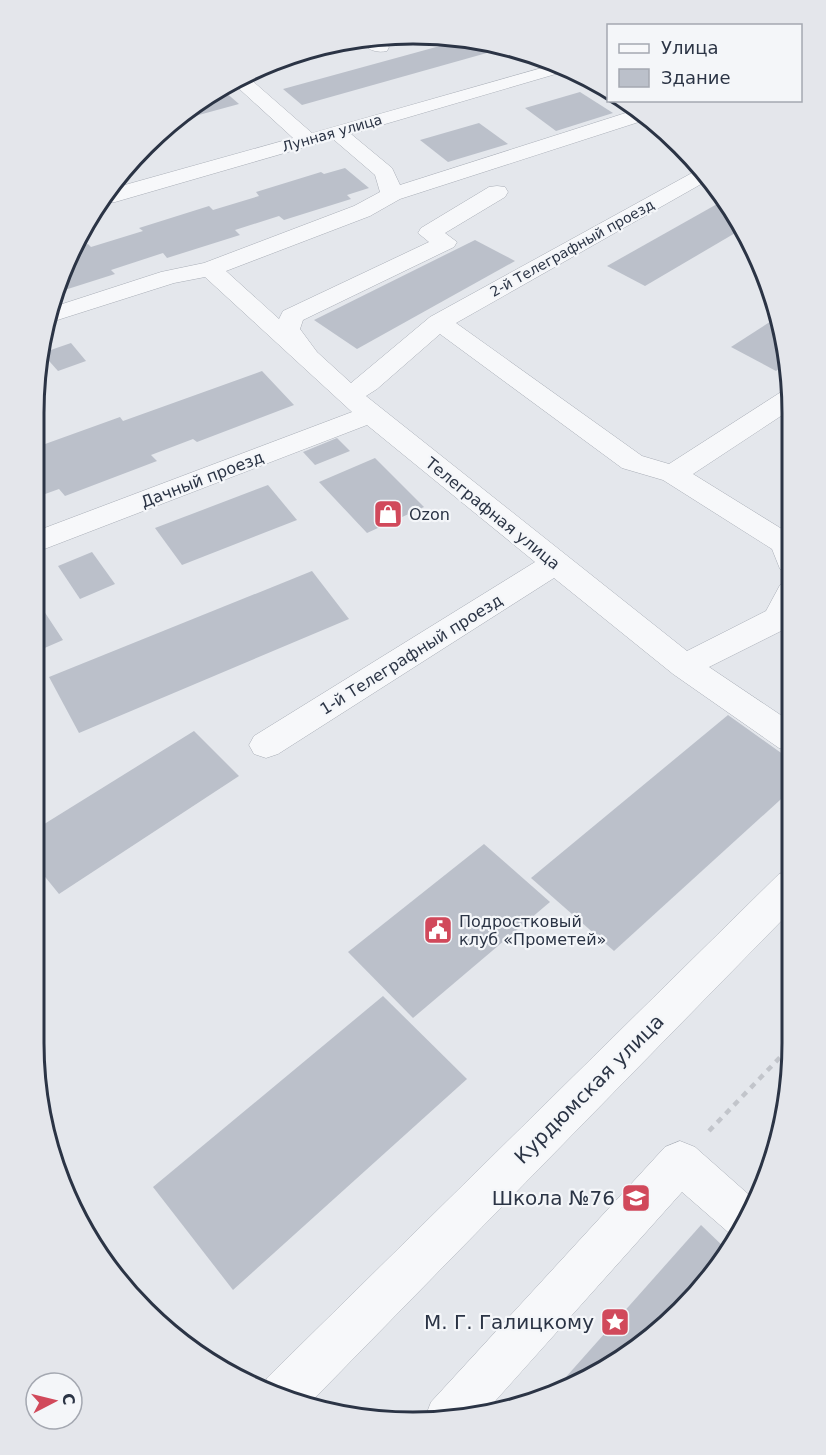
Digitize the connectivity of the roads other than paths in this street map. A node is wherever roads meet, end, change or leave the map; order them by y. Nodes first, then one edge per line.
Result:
1 (551, 71) edge
2 (245, 85) edge
3 (633, 117) edge
4 (336, 132) junction
5 (308, 139) junction
6 (697, 177) edge
7 (497, 192) dead end
8 (117, 193) edge
9 (392, 194) junction
10 (210, 269) junction
11 (57, 313) edge
12 (439, 322) junction
13 (317, 366) junction
14 (349, 395) junction
15 (782, 403) edge
16 (370, 414) junction
17 (673, 474) junction
18 (44, 539) edge
19 (782, 542) edge
20 (556, 563) junction
21 (782, 611) edge
22 (684, 666) junction
23 (782, 733) edge
24 (266, 745) dead end
25 (782, 895) edge
26 (739, 1215) edge
27 (289, 1390) edge
28 (458, 1408) edge

1 - 4 street, Лунная улица
2 - 5 street
3 - 9 street
4 - 5 street, Лунная улица
4 - 9 street
5 - 8 street, Лунная улица
6 - 12 street, 2-й Телеграфный проезд
7 - 13 street
9 - 10 street
10 - 11 street
10 - 13 street, Телеграфная улица
12 - 14 street, 2-й Телеграфный проезд
12 - 17 street
13 - 14 street, Телеграфная улица
14 - 16 street, Телеграфная улица
15 - 17 street
16 - 18 street, Дачный проезд
16 - 20 street, Телеграфная улица
17 - 19 street
20 - 22 street, Телеграфная улица
20 - 24 street, 1-й Телеграфный проезд
21 - 22 street
22 - 23 street, Телеграфная улица
25 - 27 street, Курдюмская улица
26 - 28 street

